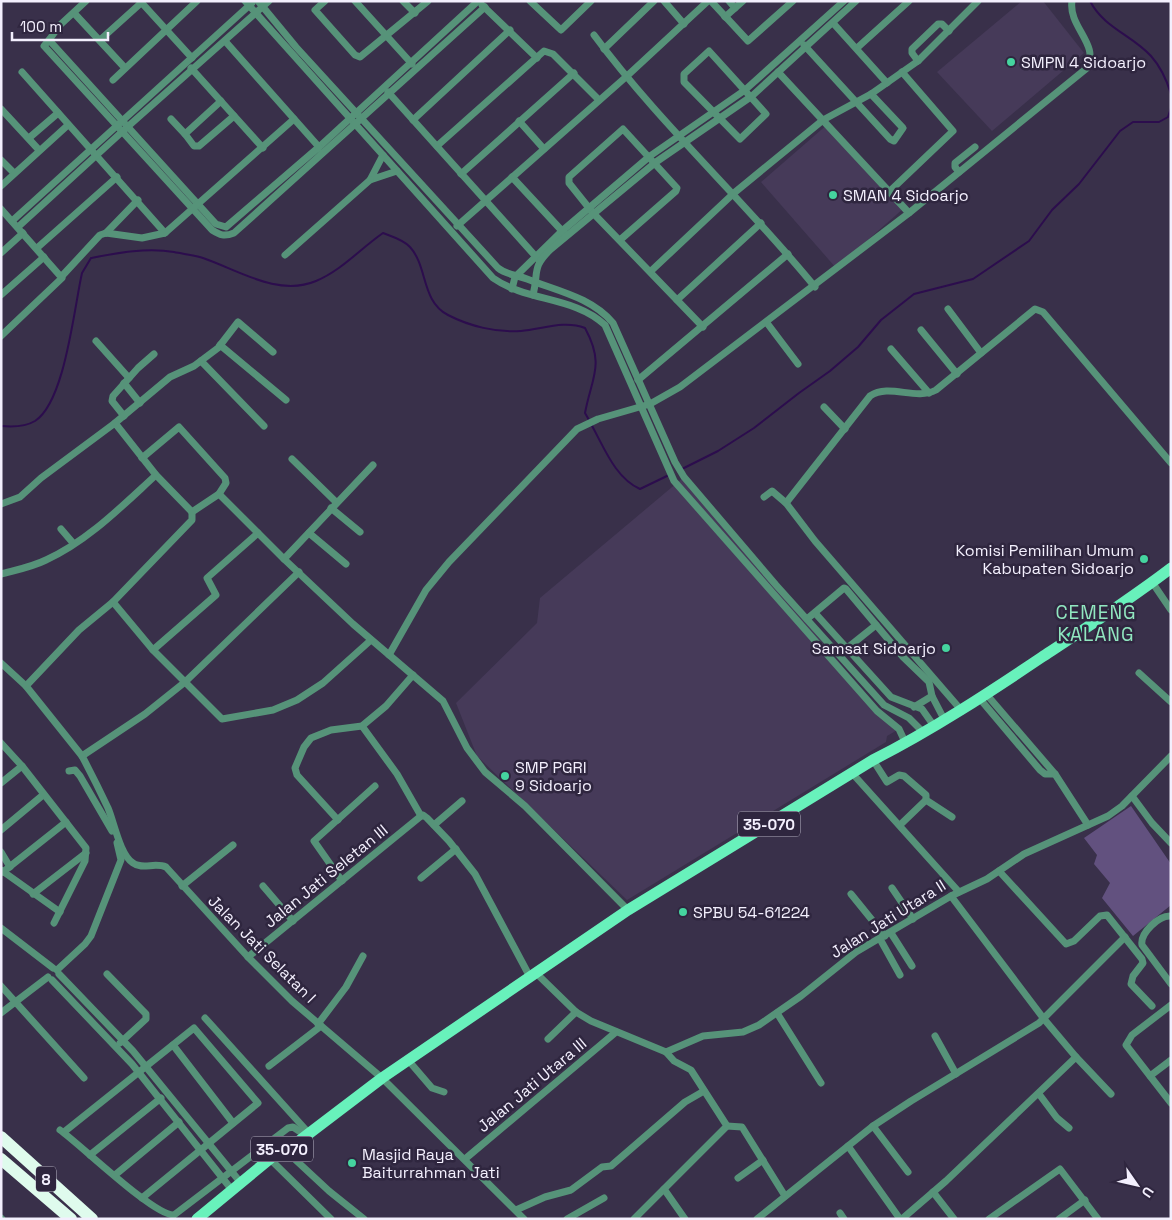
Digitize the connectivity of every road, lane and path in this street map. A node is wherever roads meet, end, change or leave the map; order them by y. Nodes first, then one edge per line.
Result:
1 (86, 1) edge
2 (325, 1) edge
3 (355, 1) edge
4 (403, 1) edge
5 (428, 1) edge
6 (478, 1) edge
7 (591, 1) edge
8 (654, 1) edge
9 (664, 1) edge
10 (709, 1) edge
11 (729, 1) edge
12 (743, 1) edge
13 (793, 1) edge
14 (844, 1) edge
15 (856, 1) edge
16 (909, 1) edge
17 (1072, 1) edge
18 (140, 2) edge
19 (534, 2) edge
20 (974, 2) edge
21 (193, 3) edge
22 (256, 5) edge
23 (485, 7) junction
24 (735, 8) junction
25 (74, 13) junction
26 (415, 13) junction
27 (725, 16) junction
28 (833, 23) junction
29 (684, 24) junction
30 (510, 30) junction
31 (166, 31) junction
32 (949, 31) junction
33 (594, 35) dead end
34 (387, 37) junction
35 (100, 40) junction
36 (225, 41) junction
37 (801, 41) junction
38 (807, 48) junction
39 (857, 48) junction
40 (604, 49) junction
41 (536, 58) junction
42 (918, 60) junction
43 (410, 62) junction
44 (190, 64) junction
45 (125, 68) junction
46 (416, 68) junction
47 (22, 72) dead end
48 (778, 72) junction
49 (902, 72) junction
50 (574, 73) junction
51 (627, 76) junction
52 (113, 80) dead end
53 (887, 83) junction
54 (745, 90) junction
55 (388, 92) junction
56 (871, 94) junction
57 (752, 96) junction
58 (599, 100) junction
59 (221, 101) junction
60 (856, 102) junction
61 (1, 109) edge
62 (58, 113) junction
63 (358, 115) junction
64 (717, 115) junction
65 (234, 116) junction
66 (171, 119) dead end
67 (294, 119) junction
68 (352, 120) junction
69 (413, 120) junction
70 (823, 120) junction
71 (519, 121) junction
72 (68, 125) junction
73 (123, 125) junction
74 (185, 134) junction
75 (680, 135) junction
76 (29, 138) junction
77 (685, 141) junction
78 (437, 146) junction
79 (318, 147) junction
80 (975, 147) dead end
81 (263, 148) junction
82 (544, 149) junction
83 (40, 150) junction
84 (94, 152) junction
85 (383, 155) junction
86 (653, 159) junction
87 (1, 160) edge
88 (396, 171) junction
89 (959, 172) junction
90 (14, 174) junction
91 (461, 174) junction
92 (117, 177) junction
93 (512, 177) junction
94 (370, 180) junction
95 (1, 186) edge
96 (890, 192) junction
97 (734, 193) junction
98 (138, 200) junction
99 (485, 202) junction
100 (196, 207) junction
101 (591, 210) junction
102 (2, 212) edge
103 (909, 213) junction
104 (450, 218) junction
105 (12, 221) junction
106 (761, 223) junction
107 (443, 224) junction
108 (459, 227) junction
109 (21, 230) junction
110 (106, 233) junction
111 (564, 233) junction
112 (165, 234) junction
113 (453, 235) junction
114 (620, 240) junction
115 (37, 248) junction
116 (1, 253) edge
117 (788, 254) junction
118 (286, 255) dead end
119 (44, 257) junction
120 (537, 258) junction
121 (651, 271) junction
122 (62, 276) junction
123 (516, 277) junction
124 (535, 282) junction
125 (815, 287) junction
126 (512, 289) junction
127 (533, 295) junction
128 (1, 296) edge
129 (677, 300) junction
130 (948, 309) dead end
131 (767, 323) junction
132 (703, 327) junction
133 (921, 330) dead end
134 (1, 336) edge
135 (96, 341) dead end
136 (220, 345) junction
137 (891, 349) dead end
138 (273, 352) dead end
139 (981, 353) junction
140 (154, 354) dead end
141 (624, 355) junction
142 (201, 361) junction
143 (798, 364) dead end
144 (631, 373) junction
145 (957, 374) junction
146 (638, 380) junction
147 (126, 381) junction
148 (930, 393) junction
149 (286, 400) dead end
150 (140, 403) junction
151 (650, 404) junction
152 (641, 407) junction
153 (824, 407) dead end
154 (124, 416) junction
155 (115, 423) junction
156 (264, 426) dead end
157 (845, 429) junction
158 (142, 458) junction
159 (292, 459) dead end
160 (1171, 463) edge
161 (373, 465) dead end
162 (156, 475) junction
163 (219, 494) junction
164 (764, 497) dead end
165 (702, 498) junction
166 (786, 503) junction
167 (1, 504) edge
168 (694, 504) junction
169 (334, 505) junction
170 (192, 512) junction
171 (61, 529) dead end
172 (360, 532) dead end
173 (258, 533) junction
174 (309, 533) junction
175 (73, 544) junction
176 (284, 559) junction
177 (346, 564) dead end
178 (1171, 568) edge
179 (299, 572) junction
180 (1, 574) edge
181 (1152, 582) junction
182 (776, 585) junction
183 (770, 590) junction
184 (113, 602) junction
185 (1171, 610) edge
186 (815, 613) junction
187 (809, 621) junction
188 (876, 624) junction
189 (804, 630) junction
190 (371, 640) junction
191 (846, 649) junction
192 (153, 650) junction
193 (389, 655) junction
194 (1, 663) edge
195 (1138, 673) dead end
196 (413, 675) junction
197 (185, 682) junction
198 (26, 686) junction
199 (932, 696) junction
200 (983, 697) junction
201 (1171, 702) edge
202 (914, 707) junction
203 (962, 710) junction
204 (940, 724) junction
205 (362, 726) junction
206 (924, 733) junction
207 (1, 743) edge
208 (906, 744) junction
209 (82, 756) junction
210 (1171, 756) edge
211 (873, 760) junction
212 (22, 766) junction
213 (69, 771) dead end
214 (852, 773) junction
215 (1, 783) edge
216 (375, 786) dead end
217 (43, 795) junction
218 (1132, 796) junction
219 (926, 800) junction
220 (462, 801) dead end
221 (421, 816) junction
222 (952, 818) dead end
223 (338, 820) junction
224 (66, 822) junction
225 (1088, 824) junction
226 (434, 825) junction
227 (900, 825) junction
228 (1, 830) edge
229 (1171, 843) edge
230 (233, 845) dead end
231 (456, 850) junction
232 (1, 852) edge
233 (86, 853) junction
234 (10, 867) junction
235 (999, 870) junction
236 (2, 871) edge
237 (421, 878) dead end
238 (342, 881) junction
239 (182, 886) junction
240 (263, 886) dead end
241 (892, 888) dead end
242 (959, 892) junction
243 (33, 894) junction
244 (851, 894) dead end
245 (951, 896) junction
246 (628, 910) junction
247 (60, 912) junction
248 (1171, 916) edge
249 (913, 919) junction
250 (293, 921) junction
251 (54, 923) dead end
252 (1, 928) edge
253 (885, 936) junction
254 (1125, 937) junction
255 (363, 956) dead end
256 (248, 957) junction
257 (45, 964) junction
258 (912, 966) dead end
259 (56, 970) junction
260 (107, 974) dead end
261 (533, 975) junction
262 (900, 975) dead end
263 (49, 977) junction
264 (1171, 984) edge
265 (1, 986) edge
266 (15, 1002) junction
267 (1171, 1005) edge
268 (1152, 1006) dead end
269 (576, 1012) junction
270 (1, 1013) edge
271 (777, 1014) junction
272 (205, 1018) dead end
273 (1044, 1019) junction
274 (320, 1025) junction
275 (616, 1032) junction
276 (935, 1036) dead end
277 (548, 1039) dead end
278 (124, 1040) junction
279 (173, 1045) junction
280 (116, 1048) junction
281 (666, 1052) junction
282 (1076, 1057) junction
283 (408, 1060) junction
284 (1171, 1060) edge
285 (269, 1066) dead end
286 (147, 1068) junction
287 (140, 1073) junction
288 (956, 1074) junction
289 (1150, 1076) junction
290 (84, 1078) dead end
291 (382, 1078) junction
292 (821, 1083) dead end
293 (371, 1086) junction
294 (704, 1091) junction
295 (444, 1092) dead end
296 (1040, 1094) junction
297 (1111, 1094) dead end
298 (160, 1098) junction
299 (1171, 1103) edge
300 (179, 1122) junction
301 (233, 1123) junction
302 (726, 1126) junction
303 (873, 1126) junction
304 (1069, 1128) dead end
305 (304, 1132) junction
306 (1, 1137) edge
307 (209, 1144) junction
308 (848, 1146) junction
309 (202, 1150) junction
310 (286, 1151) junction
311 (90, 1155) junction
312 (273, 1159) junction
313 (465, 1159) junction
314 (1, 1160) edge
315 (763, 1160) junction
316 (230, 1171) junction
317 (908, 1172) dead end
318 (115, 1175) junction
319 (222, 1177) junction
320 (738, 1178) dead end
321 (236, 1186) junction
322 (664, 1189) junction
323 (934, 1192) junction
324 (786, 1196) junction
325 (142, 1198) junction
326 (604, 1198) dead end
327 (1084, 1200) junction
328 (214, 1205) junction
329 (516, 1210) junction
330 (767, 1216) edge
331 (71, 1219) edge
332 (92, 1219) edge
333 (187, 1219) edge
334 (197, 1219) edge
335 (204, 1219) edge
336 (331, 1219) edge
337 (363, 1219) edge
338 (524, 1219) edge
339 (566, 1219) edge
340 (634, 1219) edge
341 (685, 1219) edge
342 (758, 1219) edge
343 (901, 1219) edge
344 (954, 1219) edge
345 (989, 1219) edge
346 (1059, 1219) edge
347 (1098, 1219) edge

1 - 25 street
2 - 34 street
3 - 34 street
4 - 26 street
5 - 26 street
6 - 23 street
6 - 43 street
7 - 19 street
8 - 40 street
9 - 29 street
10 - 27 street
10 - 29 street
11 - 24 street
12 - 24 street
13 - 27 street
14 - 37 street
15 - 28 street
16 - 39 street
17 - 89 street
18 - 31 street
18 - 35 street
20 - 32 street
21 - 31 street
22 - 36 street
22 - 44 street
22 - 63 street
22 - 68 street
23 - 30 street
23 - 46 street
24 - 27 street
25 - 35 street
25 - 73 street
26 - 34 street
28 - 38 street
28 - 39 street
29 - 51 street
30 - 41 street
30 - 69 street
31 - 44 street
31 - 45 street
32 - 42 street
32 - 42 street
33 - 40 street
34 - 43 street
35 - 45 street
36 - 44 street
36 - 67 street
37 - 38 street
37 - 54 street
38 - 48 street
38 - 60 street
39 - 53 street
40 - 51 street
41 - 50 street
41 - 78 street
42 - 49 street
43 - 46 street
43 - 63 street
44 - 59 street
44 - 73 street
45 - 52 street
46 - 55 street
47 - 62 street
48 - 57 street
48 - 70 street
49 - 53 street
49 - 96 street
50 - 58 street
50 - 71 street
51 - 58 street
51 - 75 street
53 - 56 street
54 - 57 street
54 - 64 street
54 - 64 street
55 - 63 street
55 - 69 street
56 - 60 street
56 - 60 street
57 - 64 street
57 - 64 street
58 - 82 street
59 - 65 street
59 - 74 street
60 - 70 street
61 - 76 street
62 - 72 street
62 - 76 street
63 - 68 street
63 - 104 street
64 - 75 street
64 - 77 street
65 - 74 street
65 - 81 street
66 - 74 street
67 - 79 street
67 - 81 street
68 - 79 street
68 - 85 street
68 - 100 street
69 - 78 street
70 - 96 street
70 - 97 street
71 - 82 street
71 - 91 street
72 - 83 street
72 - 84 street
73 - 84 street
73 - 100 street
75 - 77 street
75 - 86 street
76 - 83 street
77 - 86 street
77 - 97 street
78 - 91 street
79 - 100 street
80 - 89 street
81 - 100 street
82 - 93 street
83 - 90 street
84 - 92 street
84 - 105 street
84 - 109 street
85 - 88 street
85 - 94 street
86 - 101 street
86 - 101 street
86 - 114 street
87 - 90 street
88 - 94 street
88 - 107 street
89 - 103 street
90 - 95 street
91 - 99 street
92 - 98 street
92 - 115 street
93 - 99 street
93 - 111 street
94 - 118 street
96 - 103 street
97 - 106 street
97 - 121 street
98 - 110 street
98 - 112 street
99 - 108 street
99 - 120 street
100 - 112 street
101 - 111 street
101 - 114 street
102 - 105 street
103 - 125 street
104 - 107 street
104 - 108 street
105 - 109 street
106 - 117 street
106 - 129 street
107 - 113 street
108 - 113 street
108 - 123 street
109 - 115 street
109 - 116 street
110 - 112 street
110 - 122 street
111 - 120 street
113 - 126 street
114 - 121 street
115 - 119 street
117 - 125 street
117 - 132 street
119 - 122 street
119 - 128 street
120 - 123 street
120 - 124 street
121 - 129 street
122 - 134 street
123 - 124 street
123 - 126 street
124 - 127 street
124 - 141 street
125 - 131 street
126 - 127 street
127 - 141 street
129 - 132 street
130 - 139 street
131 - 143 street
131 - 151 street
132 - 146 street
133 - 145 street
135 - 147 street
136 - 138 street
136 - 142 street
136 - 149 street
137 - 148 street
139 - 145 street
139 - 160 street
140 - 147 street
141 - 144 street
142 - 150 street
142 - 156 street
144 - 146 street
144 - 152 street
145 - 148 street
146 - 151 street
147 - 150 street
147 - 154 street
148 - 157 street
150 - 154 street
151 - 152 street
151 - 165 street
152 - 168 street
152 - 193 street
153 - 157 street
154 - 155 street
155 - 158 street
155 - 167 street
157 - 166 street
158 - 162 street
158 - 163 street
159 - 169 street
161 - 169 street
162 - 170 street
162 - 175 street
163 - 170 street
163 - 173 street
164 - 166 street
165 - 168 street
165 - 182 street
166 - 203 street
168 - 183 street
169 - 172 street
169 - 174 street
170 - 184 street
171 - 175 street
173 - 176 street
173 - 192 street
174 - 176 street
174 - 177 street
175 - 180 street
176 - 179 street
178 - 181 main road, 35-070
179 - 190 street
179 - 197 street
181 - 185 street
181 - 200 main road, 35-070
182 - 183 street
182 - 187 street
183 - 189 street
184 - 192 street
184 - 198 street
186 - 187 street
186 - 188 street
186 - 191 street
187 - 189 street
187 - 206 street
188 - 191 street
188 - 199 street
189 - 208 street
190 - 193 street
190 - 197 street
191 - 202 street
192 - 197 street
193 - 196 street
194 - 198 street
195 - 201 street
196 - 205 street
196 - 246 street
197 - 209 street
198 - 209 street
199 - 202 street
199 - 204 street
200 - 203 main road, 35-070
200 - 225 street
202 - 204 street
203 - 204 main road, 35-070
204 - 206 main road, 35-070
205 - 221 street
205 - 223 street
206 - 208 main road, 35-070
207 - 212 street
208 - 211 main road, 35-070
209 - 239 street, Jalan Jati Selatan I
210 - 218 street, Jalan Jati Utara II
211 - 214 main road, 35-070
211 - 219 street
212 - 215 street
212 - 217 street
213 - 259 street
214 - 227 street
214 - 246 main road, 35-070
216 - 223 street
217 - 224 street
217 - 228 street
218 - 225 street, Jalan Jati Utara II
218 - 229 street
219 - 222 street
219 - 227 street
220 - 226 street
221 - 226 street
221 - 238 street, Jalan Jati Seletan III
223 - 238 street
224 - 233 street
224 - 234 street
225 - 235 street, Jalan Jati Utara II
226 - 231 street
227 - 242 street
230 - 239 street
231 - 237 street
231 - 261 street
232 - 234 street
233 - 243 street
233 - 247 street
234 - 236 street
235 - 242 street, Jalan Jati Utara II
235 - 254 street
236 - 243 street
238 - 250 street, Jalan Jati Seletan III
239 - 256 street, Jalan Jati Selatan I
240 - 250 street
241 - 249 street
242 - 245 street, Jalan Jati Utara II
243 - 247 street
244 - 253 street
245 - 249 street, Jalan Jati Utara II
245 - 273 street
246 - 261 main road, 35-070
247 - 251 street
248 - 264 street
249 - 253 street, Jalan Jati Utara II
250 - 256 street, Jalan Jati Seletan III
252 - 257 street
253 - 258 street
253 - 262 street
253 - 271 street, Jalan Jati Utara II
254 - 268 street
254 - 273 street
255 - 274 street
256 - 274 street, Jalan Jati Selatan I
257 - 259 street
257 - 263 street
259 - 263 street
259 - 278 street
260 - 278 street
261 - 269 street
261 - 283 main road, 35-070
263 - 266 street
263 - 280 street
265 - 266 street
266 - 270 street
266 - 290 street
267 - 289 street
269 - 275 street
269 - 277 street
271 - 281 street, Jalan Jati Utara II
271 - 292 street
272 - 305 street
273 - 282 street
273 - 288 street
274 - 285 street
274 - 291 street, Jalan Jati Selatan I
275 - 281 street
275 - 313 street, Jalan Jati Utara III
276 - 288 street
278 - 280 street
278 - 286 street
279 - 286 street
279 - 301 street
279 - 301 street
280 - 287 street
281 - 294 street
282 - 296 street
282 - 297 street
283 - 291 main road, 35-070
283 - 295 street
284 - 289 street
286 - 287 street
286 - 307 street
287 - 298 street
287 - 311 street
288 - 303 street
289 - 299 street
291 - 293 main road, 35-070
291 - 313 street, Jalan Jati Selatan I
293 - 305 main road, 35-070
293 - 310 main road, 35-070
294 - 302 street
294 - 329 street
296 - 304 street
296 - 323 street
298 - 300 street
298 - 311 street
300 - 309 street
300 - 318 street
301 - 307 street
302 - 315 street
302 - 322 street
303 - 308 street
303 - 317 street
305 - 312 main road, 35-070
305 - 316 street
306 - 332 highway, 8
307 - 309 street
307 - 316 street
308 - 324 street
308 - 343 street
309 - 319 street
309 - 325 street
310 - 312 main road
310 - 337 street
311 - 318 street
312 - 321 main road, 35-070
312 - 335 main road, 35-070
312 - 336 street
313 - 329 street, Jalan Jati Selatan I
314 - 331 highway, 8
315 - 320 street
315 - 324 street
316 - 319 street
316 - 321 street
318 - 325 street
319 - 321 street
319 - 325 street
321 - 328 main road, 35-070
322 - 340 street
322 - 341 street
323 - 343 street
323 - 344 street
324 - 330 street
326 - 339 street
327 - 345 street
327 - 346 street
327 - 347 street
328 - 333 main road, 35-070
328 - 334 main road, 35-070
329 - 338 street, Jalan Jati Selatan I
330 - 342 street

